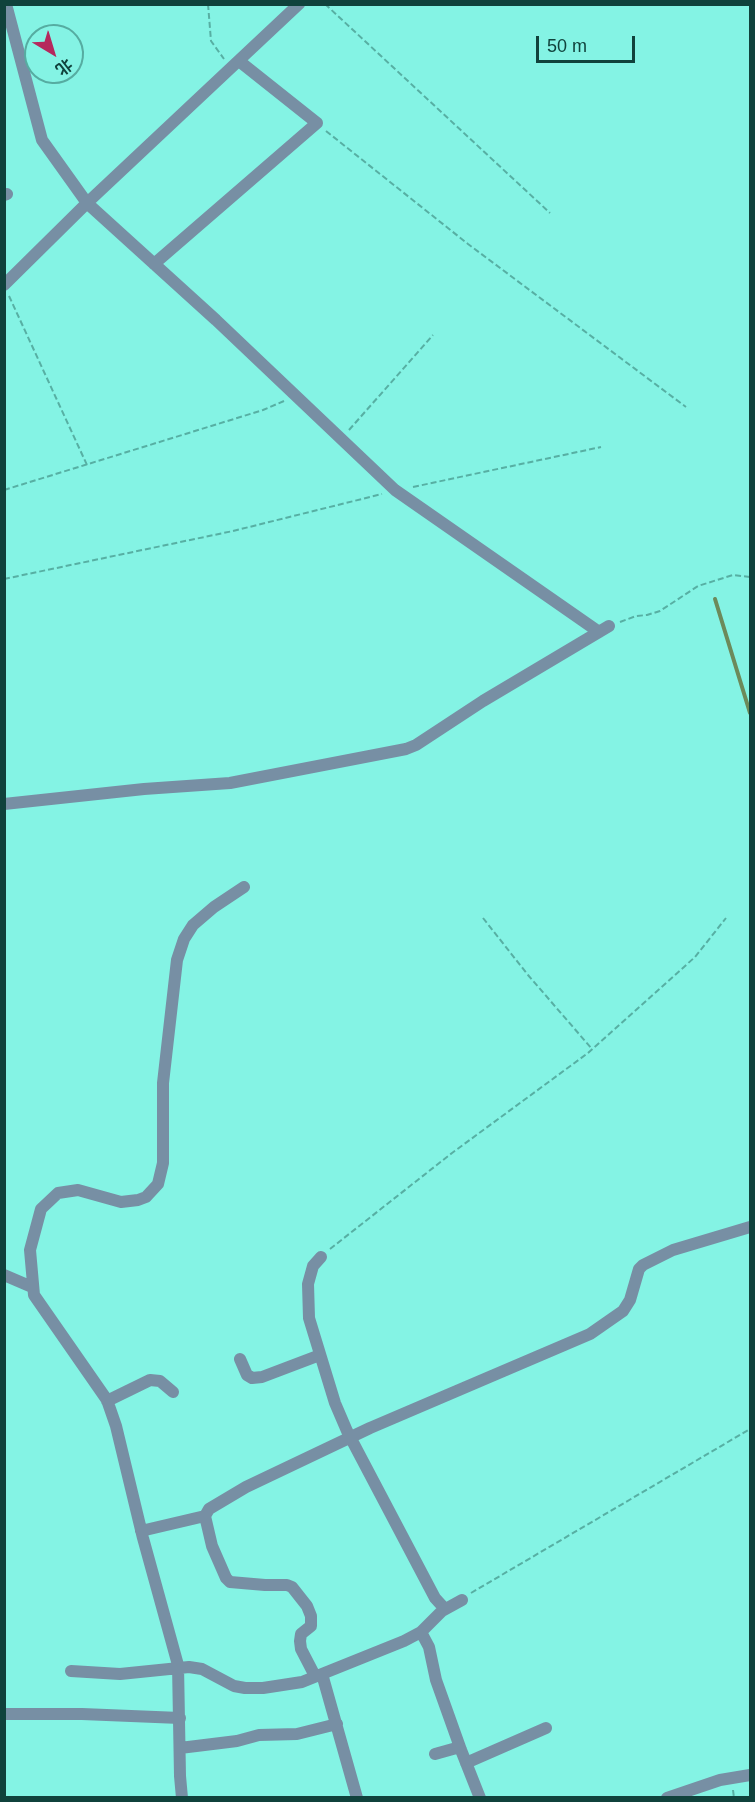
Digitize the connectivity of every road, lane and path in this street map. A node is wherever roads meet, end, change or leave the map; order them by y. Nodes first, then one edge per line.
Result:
1 (6, 4) edge
2 (208, 4) edge
3 (299, 4) edge
4 (325, 4) edge
5 (236, 64) junction
6 (316, 123) junction
7 (87, 203) junction
8 (550, 213) dead end
9 (154, 264) junction
10 (4, 286) edge
11 (433, 335) dead end
12 (295, 396) junction
13 (686, 407) dead end
14 (341, 439) junction
15 (601, 447) dead end
16 (87, 465) junction
17 (4, 490) edge
18 (397, 492) junction
19 (750, 577) edge
20 (4, 579) edge
21 (604, 629) junction
22 (4, 804) edge
23 (244, 887) dead end
24 (483, 918) dead end
25 (726, 918) dead end
26 (592, 1049) junction
27 (750, 1227) edge
28 (321, 1257) joint
29 (4, 1275) edge
30 (32, 1287) junction
31 (320, 1355) junction
32 (240, 1359) dead end
33 (173, 1392) dead end
34 (107, 1401) junction
35 (750, 1429) edge
36 (351, 1437) junction
37 (205, 1516) junction
38 (141, 1531) junction
39 (462, 1600) joint
40 (445, 1609) junction
41 (421, 1632) junction
42 (179, 1667) junction
43 (71, 1671) dead end
44 (318, 1675) junction
45 (4, 1714) edge
46 (180, 1718) junction
47 (337, 1724) junction
48 (546, 1728) dead end
49 (460, 1747) junction
50 (180, 1748) junction
51 (435, 1754) dead end
52 (466, 1763) junction
53 (750, 1775) edge
54 (182, 1797) edge
55 (357, 1797) edge
56 (480, 1797) edge
57 (667, 1797) edge

1 - 7 street
2 - 5 path
3 - 5 street
4 - 8 path
5 - 6 street
5 - 7 street
6 - 9 street
6 - 13 path
7 - 9 street
7 - 10 street
9 - 12 street
10 - 16 path
11 - 14 path
12 - 14 street
12 - 16 path
14 - 18 street
15 - 18 path
16 - 17 path
18 - 20 path
18 - 21 street
19 - 21 path
21 - 22 street
23 - 30 street
24 - 26 path
25 - 26 path
26 - 28 path
27 - 36 street
28 - 31 street
29 - 30 street
30 - 34 street
31 - 32 street
31 - 36 street
33 - 34 street
34 - 38 street
35 - 39 path
36 - 37 street
36 - 40 street
37 - 38 street
37 - 44 street
38 - 42 street
39 - 40 street
40 - 41 street
41 - 44 street
41 - 49 street
42 - 43 street
42 - 44 street
42 - 46 street
44 - 47 street
45 - 46 street
46 - 50 street
47 - 50 street
47 - 55 street
48 - 52 street
49 - 51 street
49 - 52 street
50 - 54 street
52 - 56 street
53 - 57 street

